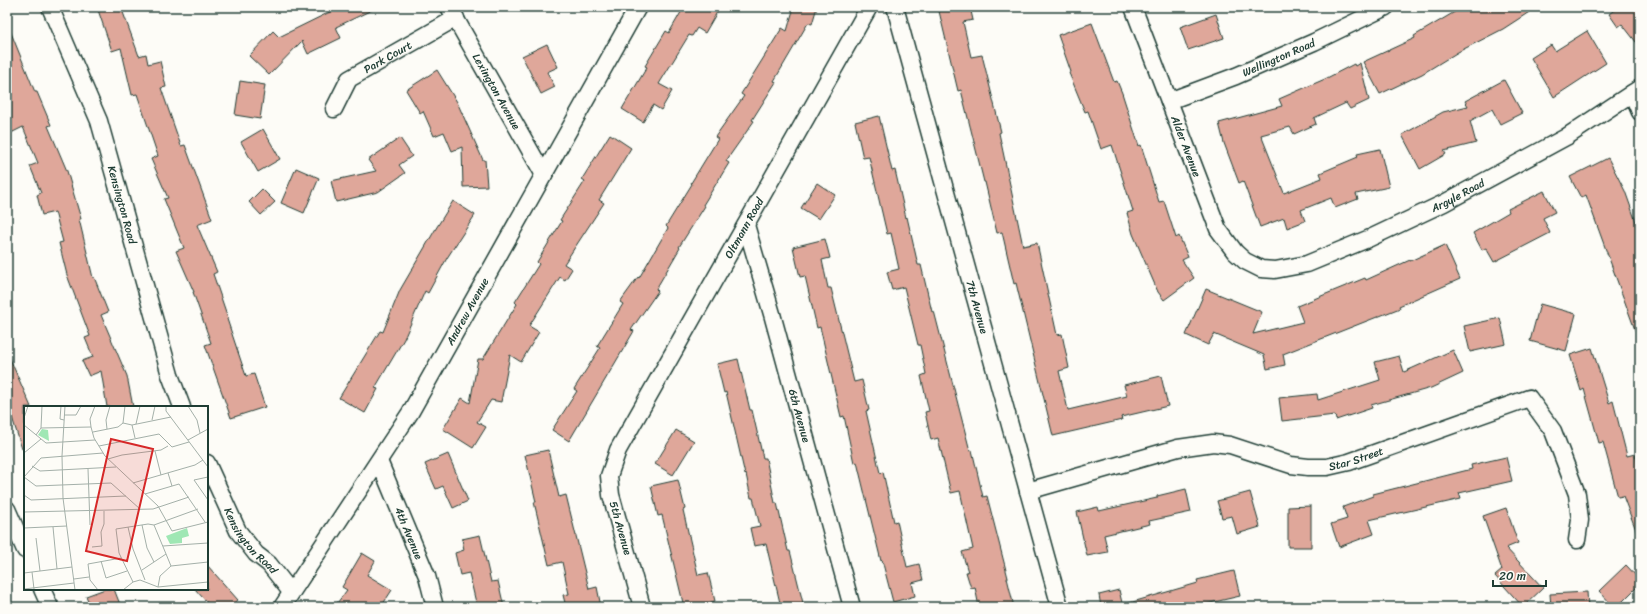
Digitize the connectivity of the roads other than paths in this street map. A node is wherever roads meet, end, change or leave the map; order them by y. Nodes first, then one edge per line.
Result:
1 (50, 7) edge
2 (638, 7) edge
3 (869, 7) edge
4 (895, 7) edge
5 (1133, 7) edge
6 (1386, 7) edge
7 (452, 13) edge
8 (1636, 91) edge
9 (1169, 101) junction
10 (334, 109) dead end
11 (1640, 112) edge
12 (544, 175) junction
13 (746, 226) junction
14 (1261, 269) joint
15 (182, 406) edge
16 (618, 450) joint
17 (379, 462) junction
18 (208, 465) edge
19 (1028, 492) junction
20 (7, 509) edge
21 (1577, 540) dead end
22 (24, 548) edge
23 (42, 590) edge
24 (291, 592) junction
25 (50, 607) edge
26 (282, 607) edge
27 (435, 607) edge
28 (642, 607) edge
29 (852, 607) edge
30 (1060, 607) edge

1 - 15 street, Kensington Road
2 - 12 street, Andrew Avenue
3 - 13 street, Oltmann Road
4 - 19 street, 7th Avenue
5 - 9 street, Alder Avenue
6 - 9 street, Wellington Road
7 - 10 street, Park Court
7 - 12 street, Lexington Avenue
8 - 11 street
8 - 14 street, Argyle Road
9 - 14 street, Alder Avenue
12 - 17 street, Andrew Avenue
13 - 16 street, Oltmann Road
13 - 29 street, 6th Avenue
16 - 28 street, 5th Avenue
17 - 24 street, Andrew Avenue
17 - 27 street, 4th Avenue
18 - 24 street, Kensington Road
19 - 21 street, Star Street
19 - 30 street, 7th Avenue
20 - 22 street
23 - 25 street
24 - 26 street, Andrew Avenue

